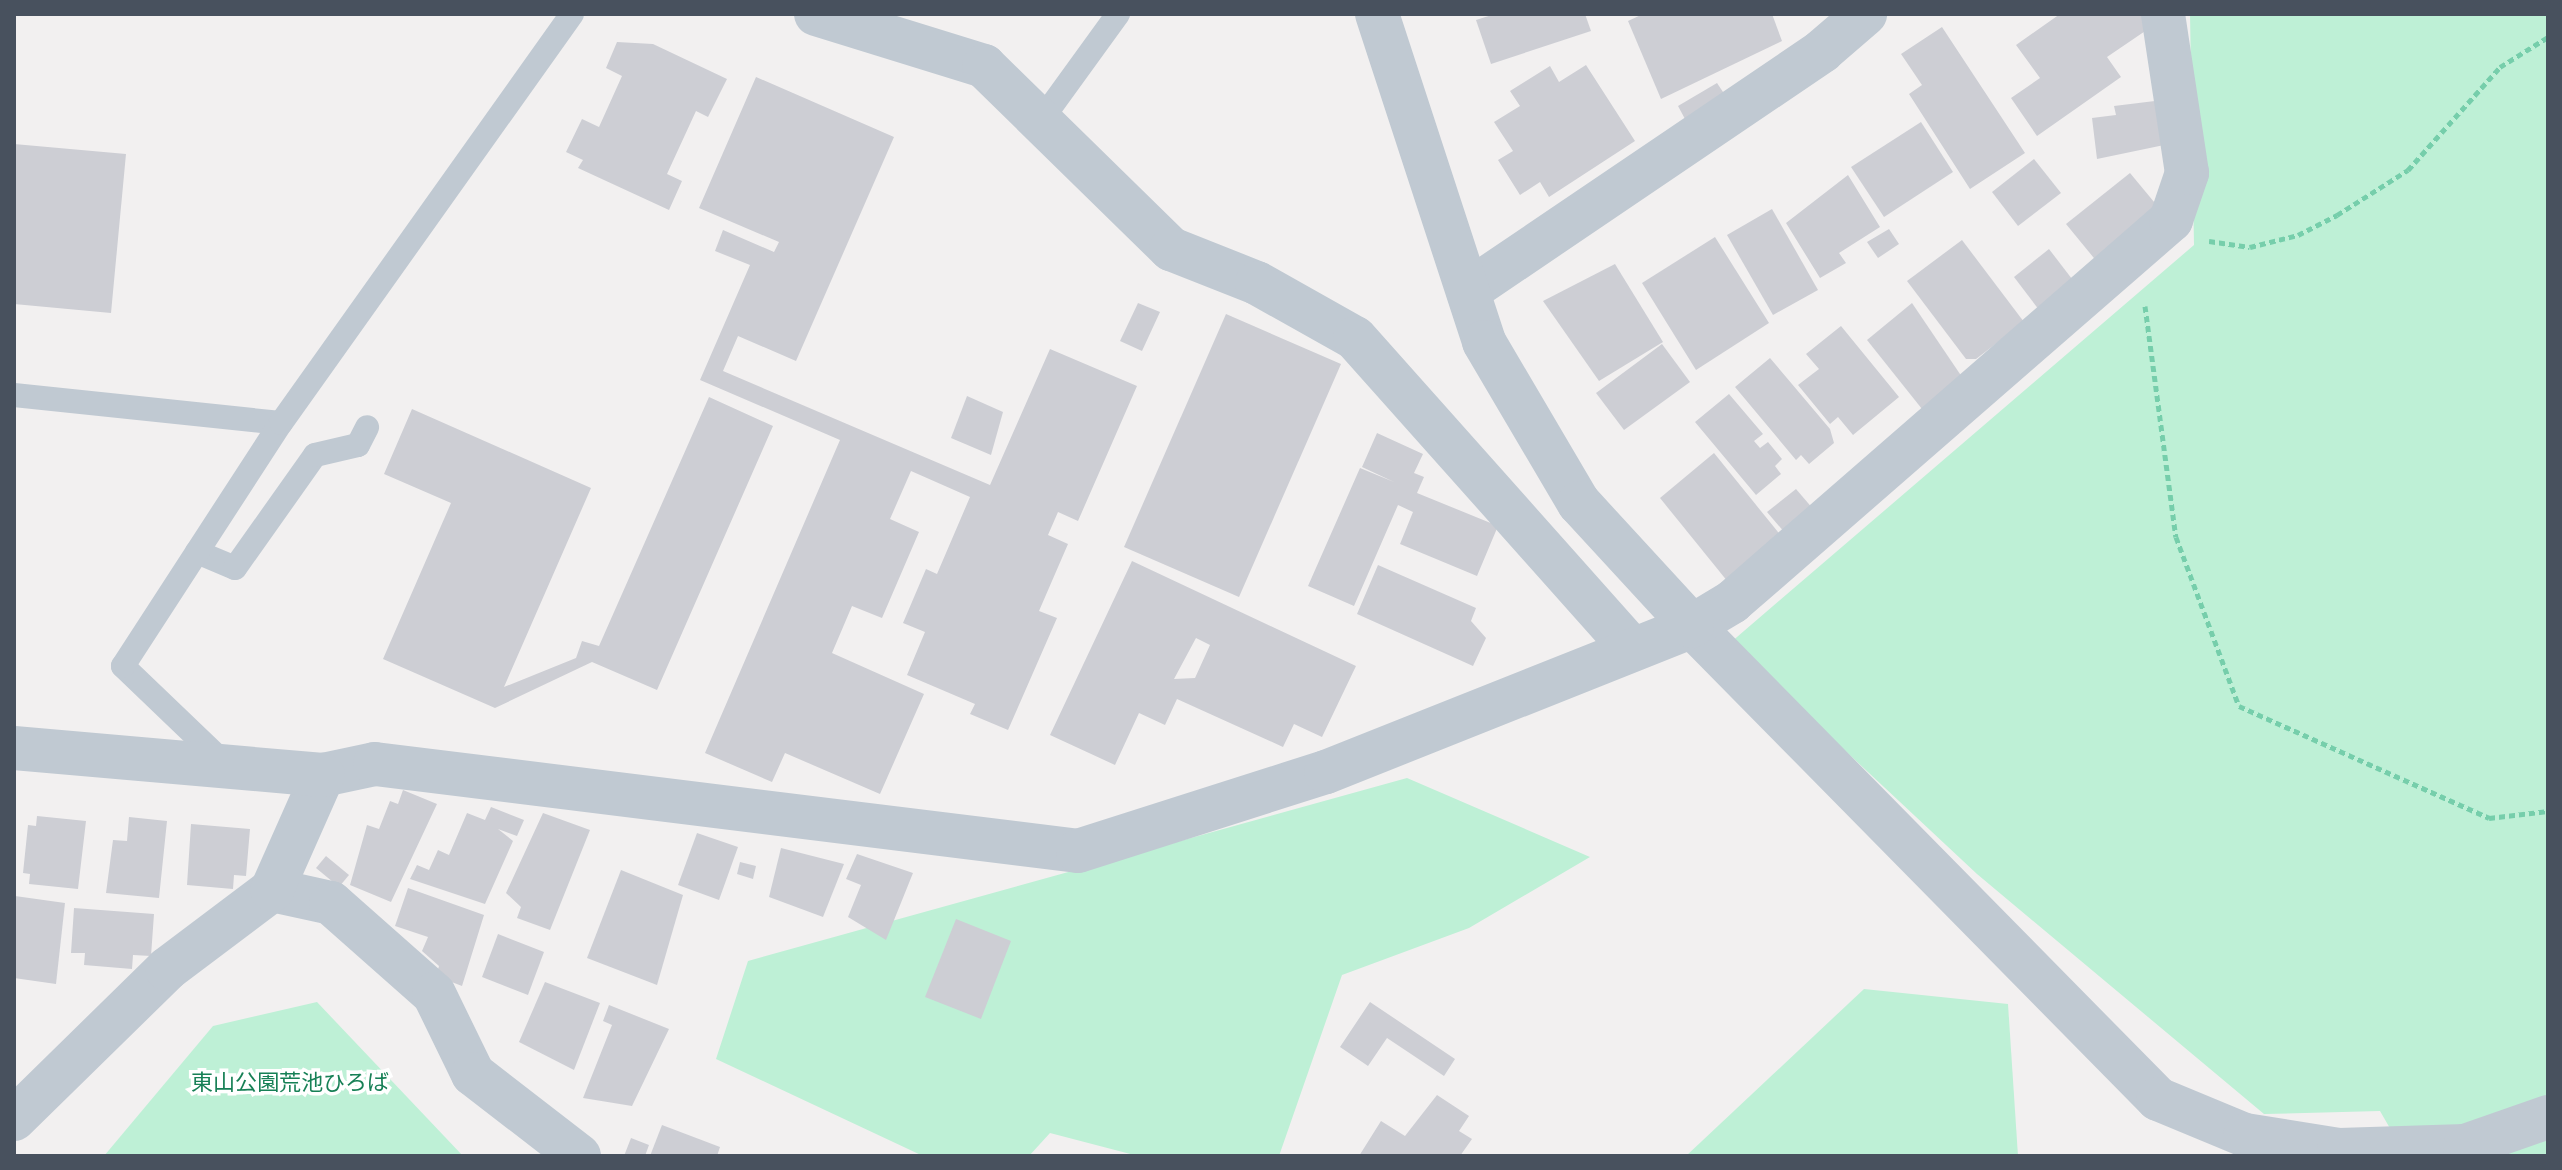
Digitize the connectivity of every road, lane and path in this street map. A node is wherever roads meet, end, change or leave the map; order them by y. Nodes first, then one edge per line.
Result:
1 (572, 14) edge
2 (816, 14) edge
3 (1118, 14) edge
4 (1377, 14) edge
5 (1865, 14) edge
6 (2163, 14) edge
7 (1816, 32) edge
8 (2548, 37) edge
9 (1042, 119) junction
10 (2137, 250) junction
11 (1468, 291) junction
12 (14, 395) edge
13 (281, 423) junction
14 (367, 427) dead end
15 (197, 552) junction
16 (1692, 626) junction
17 (1632, 649) junction
18 (14, 748) edge
19 (229, 767) junction
20 (323, 775) junction
21 (2548, 811) edge
22 (272, 890) junction
23 (2548, 1117) edge
24 (14, 1119) edge
25 (579, 1156) edge

1 - 13 lane
2 - 9 street
3 - 9 lane
4 - 11 street
5 - 7 street
6 - 10 street
7 - 11 street
8 - 10 path
9 - 17 street
10 - 16 street
10 - 21 path
11 - 16 street
12 - 13 lane
13 - 15 lane
14 - 15 lane
15 - 19 lane
16 - 17 street
16 - 23 street
17 - 20 street
18 - 19 street
19 - 20 street
20 - 22 street
22 - 24 street
22 - 25 street

